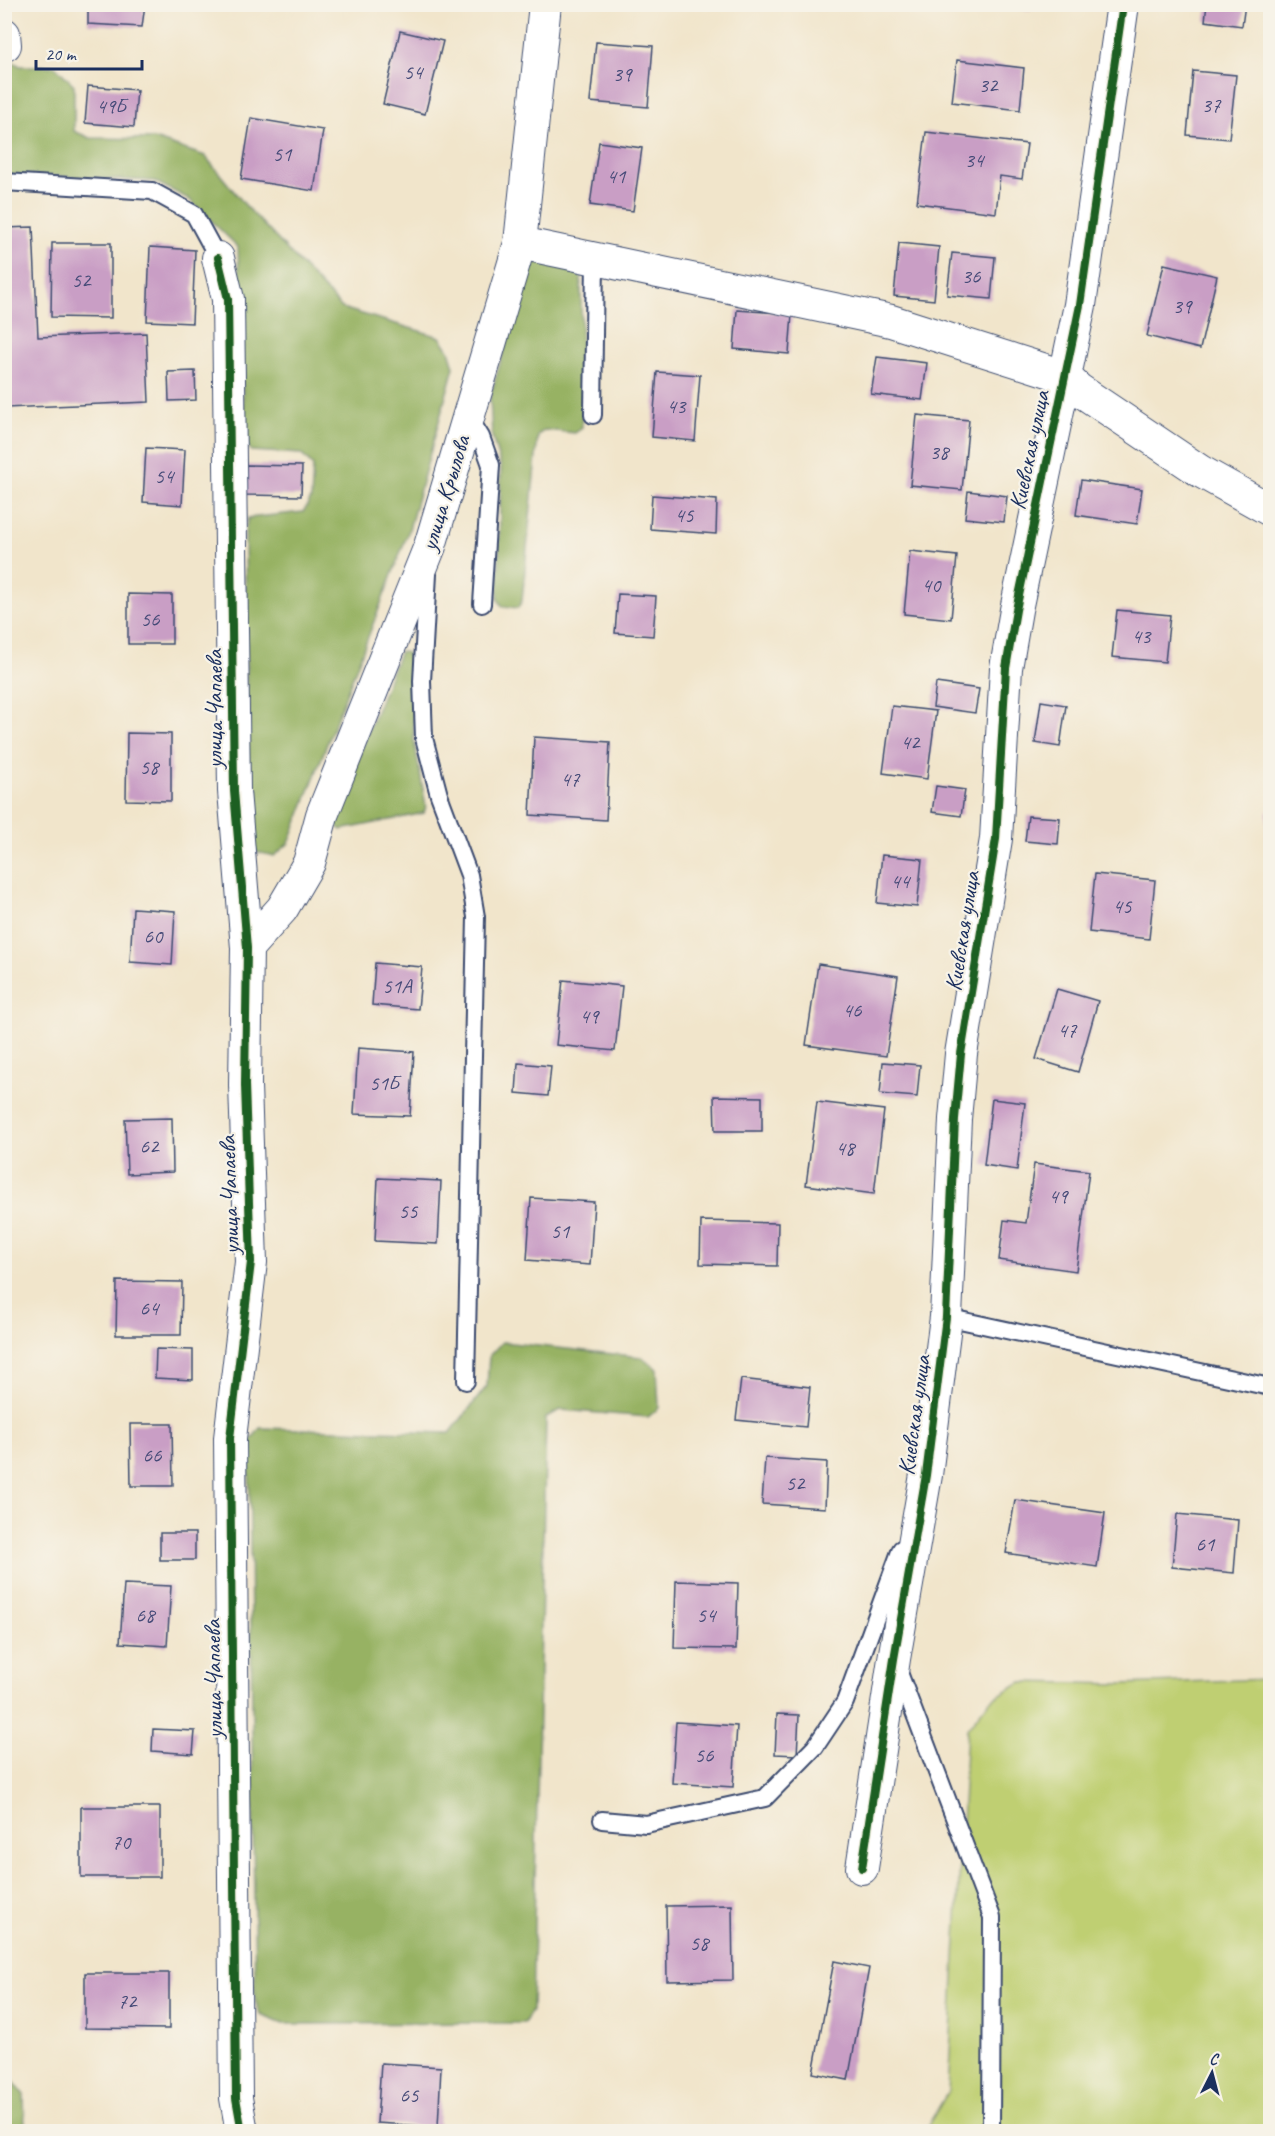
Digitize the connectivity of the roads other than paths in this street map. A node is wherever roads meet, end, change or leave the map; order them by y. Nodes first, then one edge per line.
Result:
1 (545, 4) edge
2 (1124, 4) edge
3 (4, 34) edge
4 (5, 45) edge
5 (4, 182) edge
6 (520, 243) junction
7 (595, 257) junction
8 (218, 258) joint
9 (1064, 376) junction
10 (468, 415) junction
11 (593, 415) dead end
12 (1270, 510) edge
13 (430, 546) junction
14 (482, 604) dead end
15 (247, 948) junction
16 (946, 1317) junction
17 (466, 1381) dead end
18 (1270, 1387) edge
19 (926, 1475) junction
20 (894, 1659) junction
21 (602, 1820) dead end
22 (862, 1868) dead end
23 (242, 2132) edge
24 (991, 2132) edge

1 - 6 street, улица Крылова
2 - 9 street, Киевская улица
3 - 4 street
5 - 8 lane
6 - 7 street
6 - 10 street, улица Крылова
7 - 9 street
7 - 11 lane
8 - 15 street, улица Чапаева
9 - 12 street
9 - 16 street, Киевская улица
10 - 13 street, улица Крылова
10 - 14 lane
13 - 15 street, улица Крылова
13 - 17 lane
15 - 23 street, улица Чапаева
16 - 18 lane
16 - 19 street, Киевская улица
19 - 20 street, Киевская улица
19 - 21 lane
20 - 22 street, Киевская улица
20 - 24 lane

